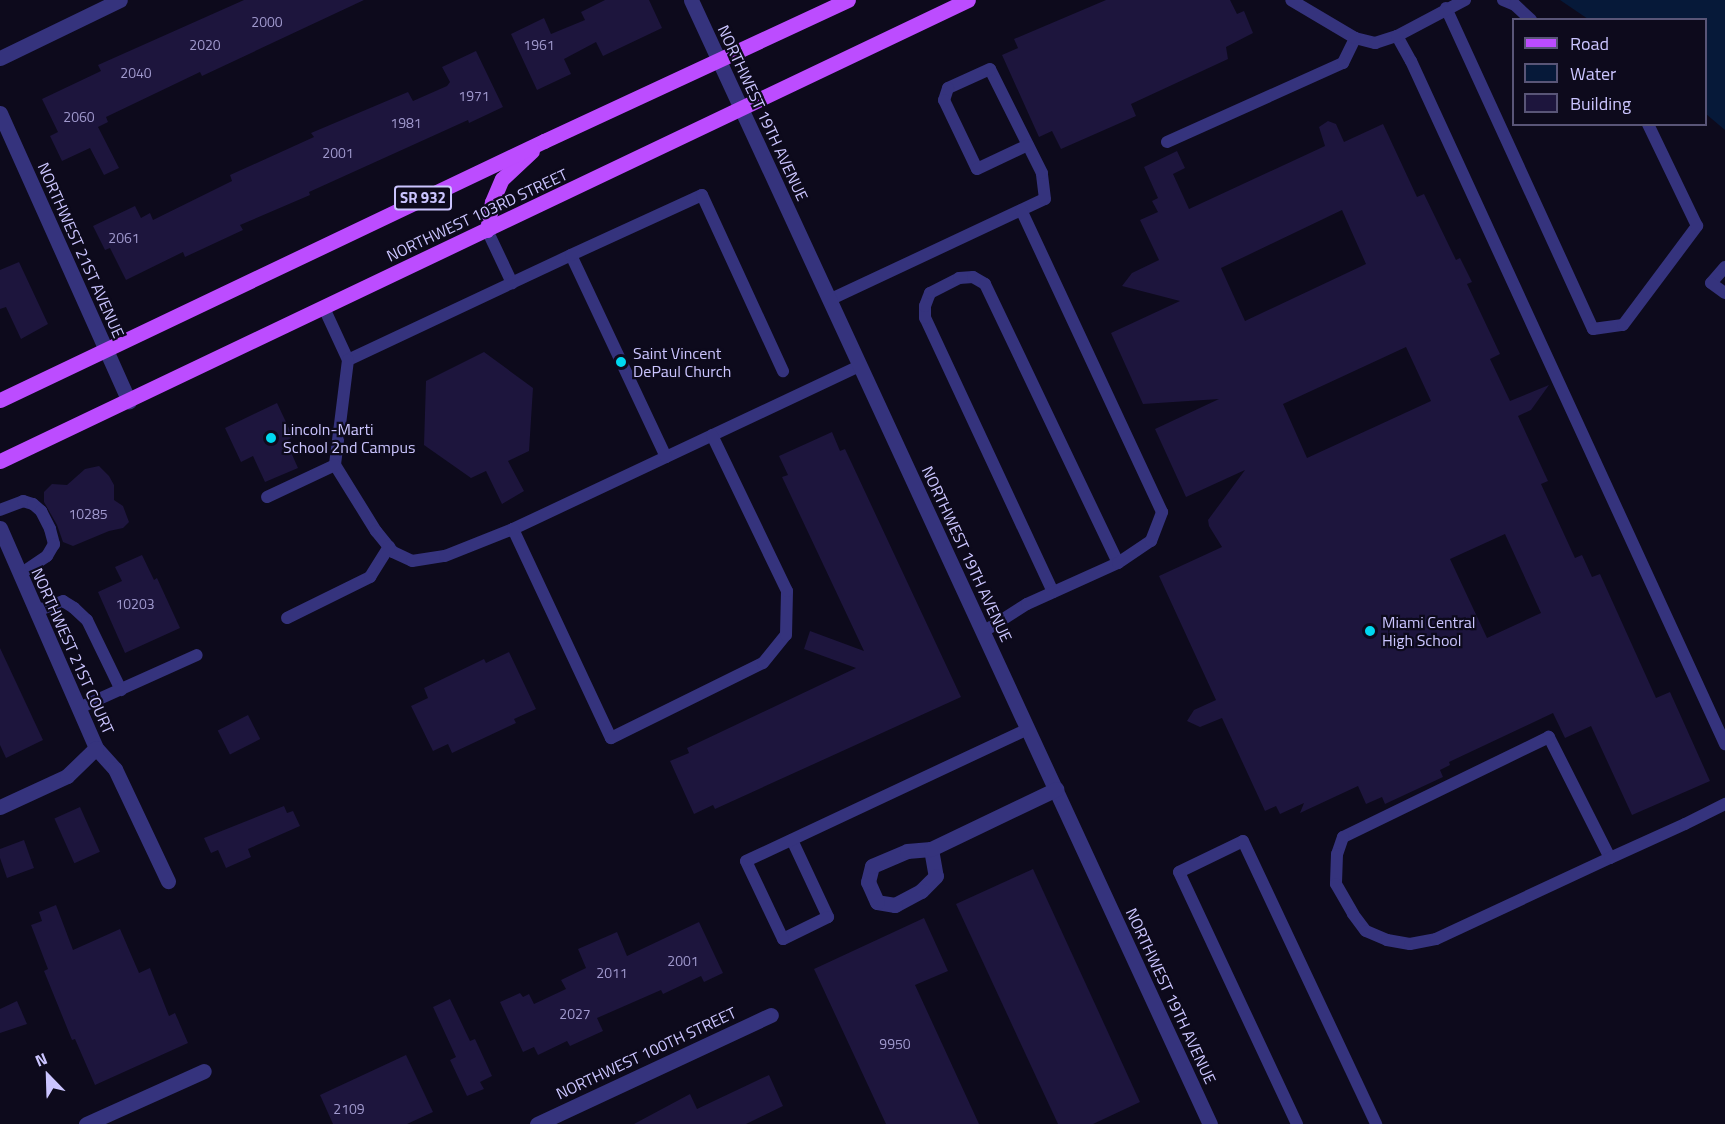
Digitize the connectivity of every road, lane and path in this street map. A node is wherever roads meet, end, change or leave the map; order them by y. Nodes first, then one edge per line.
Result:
1 (120, 0) edge
2 (692, 0) edge
3 (848, 0) edge
4 (968, 0) edge
5 (1291, 0) edge
6 (1465, 0) edge
7 (1503, 0) edge
8 (1446, 8) junction
9 (1529, 18) edge
10 (1397, 36) junction
11 (1355, 38) junction
12 (0, 58) edge
13 (718, 60) junction
14 (740, 110) junction
15 (0, 113) edge
16 (1649, 126) edge
17 (543, 141) junction
18 (1167, 142) dead end
19 (1028, 145) junction
20 (1021, 210) junction
21 (487, 230) junction
22 (572, 255) junction
23 (1725, 267) edge
24 (512, 283) junction
25 (1725, 293) edge
26 (829, 300) junction
27 (324, 308) junction
28 (105, 349) junction
29 (348, 360) junction
30 (860, 366) junction
31 (783, 371) dead end
32 (0, 400) edge
33 (129, 401) junction
34 (712, 435) junction
35 (666, 457) junction
36 (0, 461) edge
37 (335, 465) junction
38 (267, 497) dead end
39 (0, 510) edge
40 (0, 528) edge
41 (513, 529) junction
42 (389, 547) junction
43 (1118, 563) junction
44 (20, 574) junction
45 (1053, 592) junction
46 (36, 611) junction
47 (287, 618) dead end
48 (983, 632) junction
49 (197, 655) dead end
50 (121, 690) junction
51 (79, 708) junction
52 (1028, 729) junction
53 (1725, 744) edge
54 (96, 748) junction
55 (1056, 789) junction
56 (1725, 804) edge
57 (0, 807) edge
58 (792, 840) junction
59 (932, 849) junction
60 (1610, 858) junction
61 (168, 881) dead end
62 (771, 1015) dead end
63 (204, 1071) dead end
64 (90, 1123) edge
65 (537, 1124) edge
66 (1210, 1124) edge
67 (1297, 1124) edge
68 (1377, 1124) edge

1 - 12 street
2 - 13 street, NORTHWEST 19TH AVENUE
3 - 13 main road, SR 932
4 - 14 main road, NORTHWEST 103RD STREET
5 - 11 lane
6 - 8 lane
7 - 9 lane
8 - 10 lane
8 - 16 lane
10 - 11 lane
10 - 53 lane
11 - 18 lane
13 - 14 street, NORTHWEST 19TH AVENUE
13 - 17 main road, SR 932
14 - 21 main road, NORTHWEST 103RD STREET
14 - 26 street, NORTHWEST 19TH AVENUE
15 - 28 street, NORTHWEST 21ST AVENUE
17 - 21 main road
17 - 28 main road, SR 932
19 - 19 lane
19 - 20 lane
20 - 26 lane
20 - 43 lane
21 - 24 lane
21 - 27 main road, NORTHWEST 103RD STREET
22 - 24 lane
22 - 31 lane
22 - 35 lane
23 - 25 lane
24 - 29 lane
26 - 30 street, NORTHWEST 19TH AVENUE
27 - 29 lane
27 - 33 main road, NORTHWEST 103RD STREET
28 - 32 main road, SR 932
28 - 33 street, NORTHWEST 21ST AVENUE
29 - 37 lane
30 - 34 lane
30 - 48 street, NORTHWEST 19TH AVENUE
33 - 36 main road, NORTHWEST 103RD STREET
34 - 35 lane
34 - 41 lane
35 - 41 lane
37 - 38 lane
37 - 42 lane
39 - 44 lane
40 - 44 street, NORTHWEST 21ST COURT
41 - 42 lane
42 - 47 lane
43 - 45 lane
43 - 45 lane
44 - 46 street, NORTHWEST 21ST COURT
45 - 48 lane
46 - 50 lane
46 - 51 street, NORTHWEST 21ST COURT
48 - 52 street, NORTHWEST 19TH AVENUE
49 - 50 lane
50 - 51 lane
51 - 54 street, NORTHWEST 21ST COURT
52 - 55 street, NORTHWEST 19TH AVENUE
52 - 58 lane
54 - 57 street
54 - 61 street, NORTHWEST 21ST COURT
55 - 59 street
55 - 66 street, NORTHWEST 19TH AVENUE
56 - 60 lane
58 - 58 lane
59 - 59 street
60 - 60 lane
62 - 65 street, NORTHWEST 100TH STREET
63 - 64 street
67 - 68 lane

